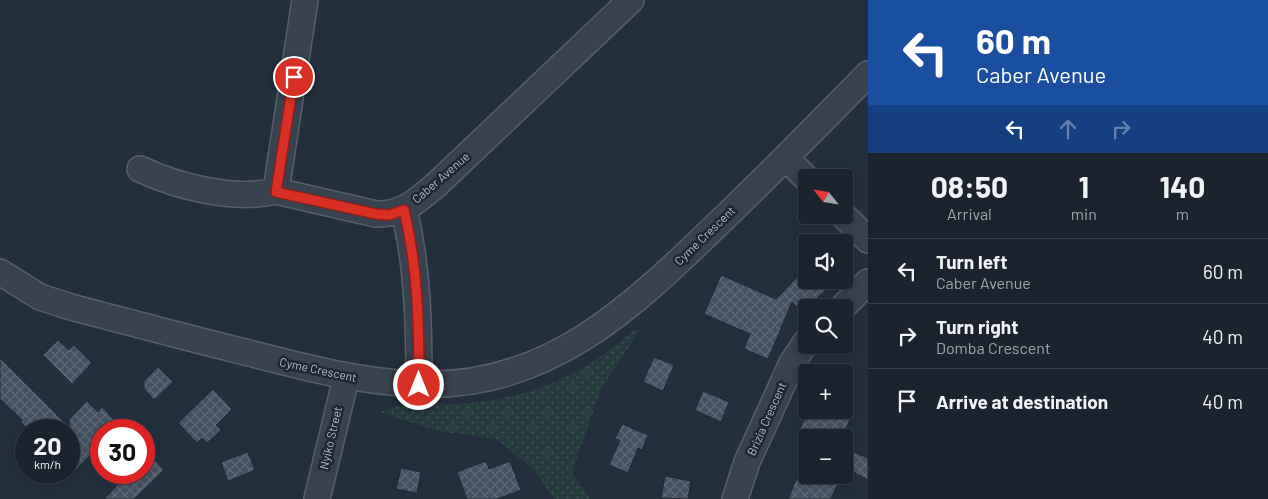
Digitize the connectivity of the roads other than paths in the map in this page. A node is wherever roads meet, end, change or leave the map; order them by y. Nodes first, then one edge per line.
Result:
1 (305, 0) edge
2 (631, 0) edge
3 (868, 74) edge
4 (786, 158) junction
5 (140, 169) dead end
6 (798, 170) edge
7 (276, 192) junction
8 (404, 210) junction
9 (852, 224) edge
10 (868, 240) edge
11 (0, 272) edge
12 (868, 282) edge
13 (851, 299) edge
14 (798, 354) edge
15 (346, 378) junction
16 (419, 385) junction
17 (317, 499) edge
18 (735, 499) edge

1 - 7 street
2 - 8 street, Caber Avenue
3 - 4 street, Cyme Crescent
4 - 6 street
4 - 16 street, Cyme Crescent
5 - 7 street, Caber Avenue
7 - 8 street, Caber Avenue
8 - 16 street
9 - 10 street
11 - 15 street, Cyme Crescent
12 - 13 street
14 - 18 street, Brizia Crescent
15 - 16 street, Cyme Crescent
15 - 17 street, Nyiko Street

